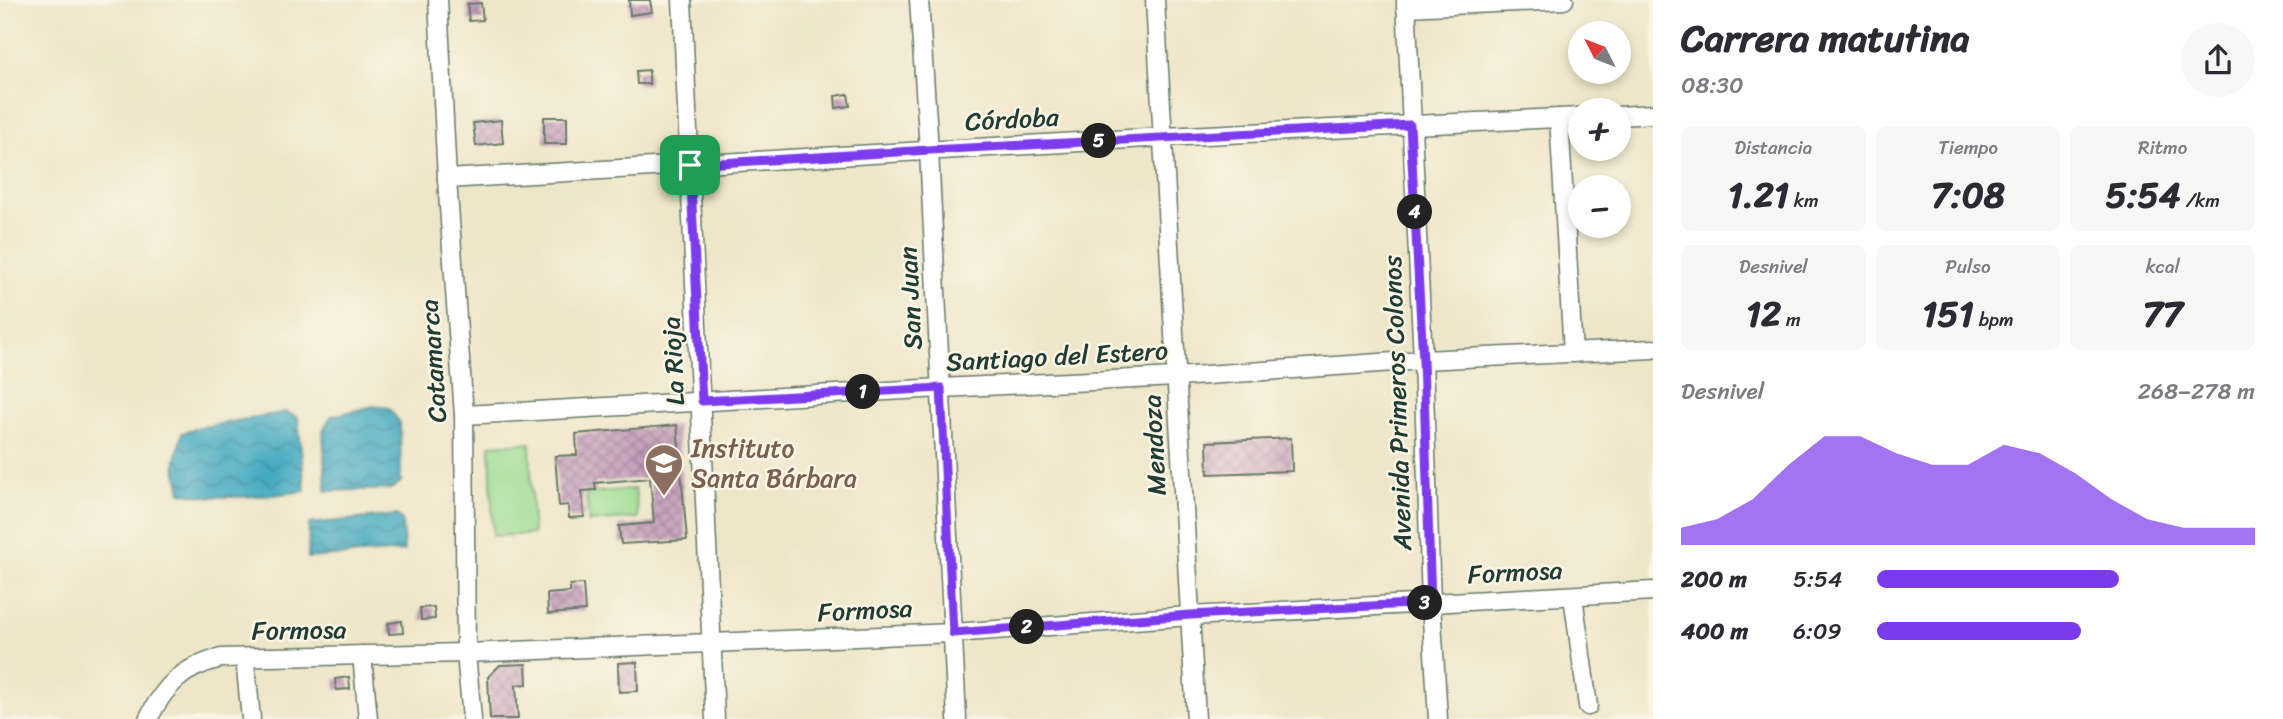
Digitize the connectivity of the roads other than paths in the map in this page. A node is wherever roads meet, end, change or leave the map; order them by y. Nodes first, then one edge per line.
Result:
1 (438, 0) edge
2 (682, 0) edge
3 (919, 0) edge
4 (1155, 0) edge
5 (1564, 0) edge
6 (1406, 4) edge
7 (1653, 114) edge
8 (1631, 115) edge
9 (1559, 118) junction
10 (1568, 118) edge
11 (1410, 125) junction
12 (1164, 137) junction
13 (929, 150) junction
14 (690, 165) junction
15 (447, 179) junction
16 (1653, 349) edge
17 (1573, 353) junction
18 (1423, 360) junction
19 (1177, 377) junction
20 (941, 388) junction
21 (702, 401) junction
22 (464, 415) junction
23 (1653, 591) edge
24 (1573, 596) junction
25 (1431, 603) junction
26 (1190, 615) junction
27 (953, 633) junction
28 (710, 644) junction
29 (466, 653) junction
30 (362, 655) junction
31 (245, 658) junction
32 (1588, 706) dead end
33 (148, 719) edge
34 (250, 719) edge
35 (368, 719) edge
36 (472, 719) edge
37 (715, 719) edge
38 (957, 719) edge
39 (1196, 719) edge
40 (1438, 719) edge

1 - 15 street, Catamarca
2 - 14 street, La Rioja
3 - 13 street, San Juan
4 - 12 street, Mendoza
5 - 6 street
6 - 11 street, Avenida Primeros Colonos
7 - 8 street
9 - 10 street, Córdoba
9 - 11 street, Córdoba
9 - 17 street
11 - 12 street, Córdoba
11 - 18 street, Avenida Primeros Colonos
12 - 13 street, Córdoba
12 - 19 street, Mendoza
13 - 14 street, Córdoba
13 - 20 street, San Juan
14 - 15 street, Córdoba
14 - 21 street, La Rioja
15 - 22 street, Catamarca
16 - 17 street, Santiago del Estero
17 - 18 street, Santiago del Estero
18 - 19 street, Santiago del Estero
18 - 25 street, Avenida Primeros Colonos
19 - 20 street, Santiago del Estero
19 - 26 street, Mendoza
20 - 21 street, Santiago del Estero
20 - 27 street, San Juan
21 - 22 street, Santiago del Estero
21 - 28 street, La Rioja
22 - 29 street, Catamarca
23 - 24 street, Formosa
24 - 25 street, Formosa
24 - 32 street
25 - 26 street, Formosa
25 - 40 street, Avenida Primeros Colonos
26 - 27 street, Formosa
26 - 39 street, Mendoza
27 - 28 street, Formosa
27 - 38 street, San Juan
28 - 29 street, Formosa
28 - 37 street, La Rioja
29 - 30 street, Formosa
29 - 36 street, Catamarca
30 - 31 street, Formosa
30 - 35 street
31 - 33 street, Formosa
31 - 34 street

